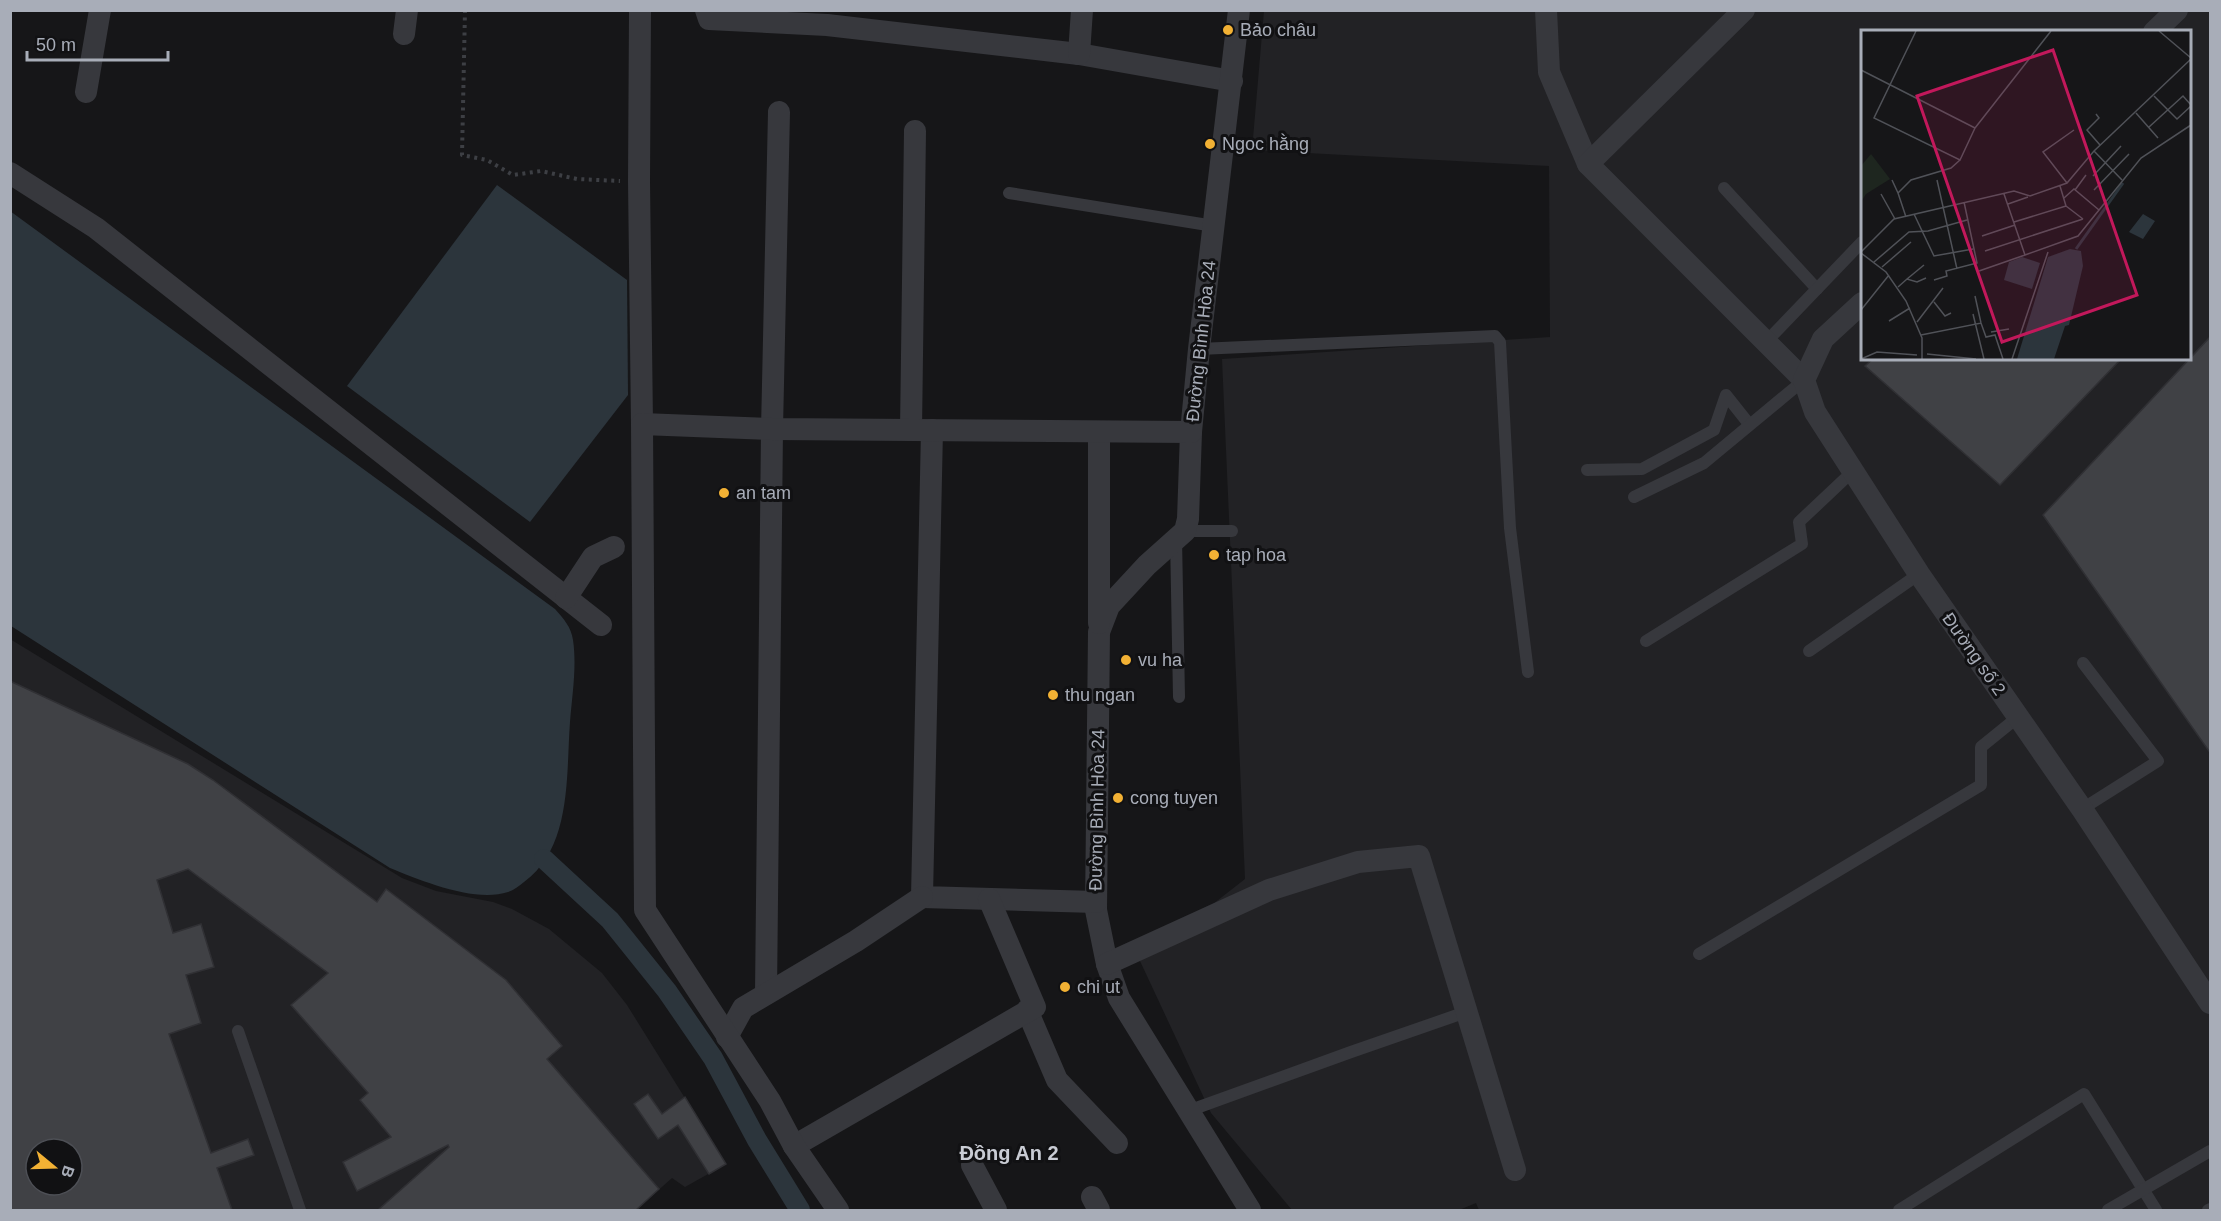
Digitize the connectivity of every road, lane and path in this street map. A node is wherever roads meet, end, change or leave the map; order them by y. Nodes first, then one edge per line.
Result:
1 (100, 10) edge
2 (407, 10) edge
3 (465, 10) edge
4 (706, 10) edge
5 (1082, 10) edge
6 (1239, 10) edge
7 (1546, 10) edge
8 (1744, 10) edge
9 (2177, 10) edge
10 (640, 12) dead end
11 (828, 18) edge
12 (2156, 30) edge
13 (404, 34) dead end
14 (1079, 54) junction
15 (1232, 81) junction
16 (86, 92) dead end
17 (779, 112) dead end
18 (915, 131) dead end
19 (1588, 164) junction
20 (10, 173) edge
21 (639, 181) junction
22 (1724, 188) dead end
23 (1008, 193) dead end
24 (1214, 226) junction
25 (1861, 244) edge
26 (1817, 289) junction
27 (1861, 305) edge
28 (1767, 341) junction
29 (1199, 349) junction
30 (1804, 380) junction
31 (642, 424) junction
32 (1749, 424) junction
33 (772, 429) junction
34 (921, 430) junction
35 (1099, 432) junction
36 (1191, 432) junction
37 (1587, 470) dead end
38 (1852, 472) junction
39 (1634, 496) dead end
40 (1232, 531) dead end
41 (1180, 534) junction
42 (614, 547) dead end
43 (1919, 574) junction
44 (566, 598) junction
45 (601, 625) dead end
46 (1099, 632) junction
47 (1646, 641) dead end
48 (1809, 651) dead end
49 (2083, 663) dead end
50 (1528, 672) dead end
51 (1179, 697) dead end
52 (2018, 717) junction
53 (2082, 809) junction
54 (922, 897) junction
55 (989, 898) junction
56 (1096, 902) junction
57 (1699, 954) dead end
58 (1107, 964) junction
59 (766, 994) junction
60 (2211, 1003) edge
61 (1027, 1010) junction
62 (1466, 1012) junction
63 (238, 1031) dead end
64 (727, 1037) junction
65 (1188, 1111) junction
66 (1117, 1143) dead end
67 (794, 1146) junction
68 (2211, 1151) edge
69 (972, 1165) dead end
70 (1515, 1170) dead end
71 (2143, 1190) junction
72 (300, 1210) edge
73 (838, 1210) edge
74 (996, 1210) edge
75 (1250, 1210) edge
76 (1899, 1210) edge
77 (2108, 1210) edge
78 (2156, 1210) edge

1 - 16 street
2 - 13 street
3 - 21 path
4 - 11 street
5 - 14 street
6 - 15 street, Đường Bình Hòa 24
7 - 19 street
8 - 19 street
9 - 12 street
10 - 21 street
11 - 14 street
14 - 15 street
15 - 24 street, Đường Bình Hòa 24
17 - 33 street
18 - 34 street
19 - 28 street
20 - 44 street
21 - 31 street
22 - 26 lane
23 - 24 lane
24 - 29 street, Đường Bình Hòa 24
25 - 26 lane
26 - 28 lane
27 - 30 street
28 - 30 street
29 - 36 street, Đường Bình Hòa 24
29 - 50 lane
30 - 32 lane
30 - 38 street, Đường số 2
31 - 33 street
31 - 64 street
32 - 37 lane
32 - 39 lane
33 - 34 street
33 - 59 street
34 - 35 street
34 - 54 street
35 - 36 street
35 - 46 street
36 - 41 street, Đường Bình Hòa 24
38 - 43 street, Đường số 2
38 - 47 lane
40 - 41 lane
41 - 46 street, Đường Bình Hòa 24
41 - 51 lane
42 - 44 street
43 - 48 lane
43 - 52 street, Đường số 2
44 - 45 street
46 - 56 street, Đường Bình Hòa 24
49 - 53 lane
52 - 53 street, Đường số 2
52 - 57 lane
53 - 60 street, Đường số 2
54 - 55 street
54 - 59 street
55 - 56 street
55 - 61 street
56 - 58 street, Đường Bình Hòa 24
58 - 62 street
58 - 65 street, Đường Bình Hòa 24
59 - 64 street
61 - 66 street
61 - 67 street
62 - 65 lane
62 - 70 street
63 - 72 lane
64 - 67 street
65 - 75 street, Đường Bình Hòa 24
67 - 73 street
68 - 71 lane
69 - 74 street
71 - 76 lane
71 - 77 lane
71 - 78 lane

